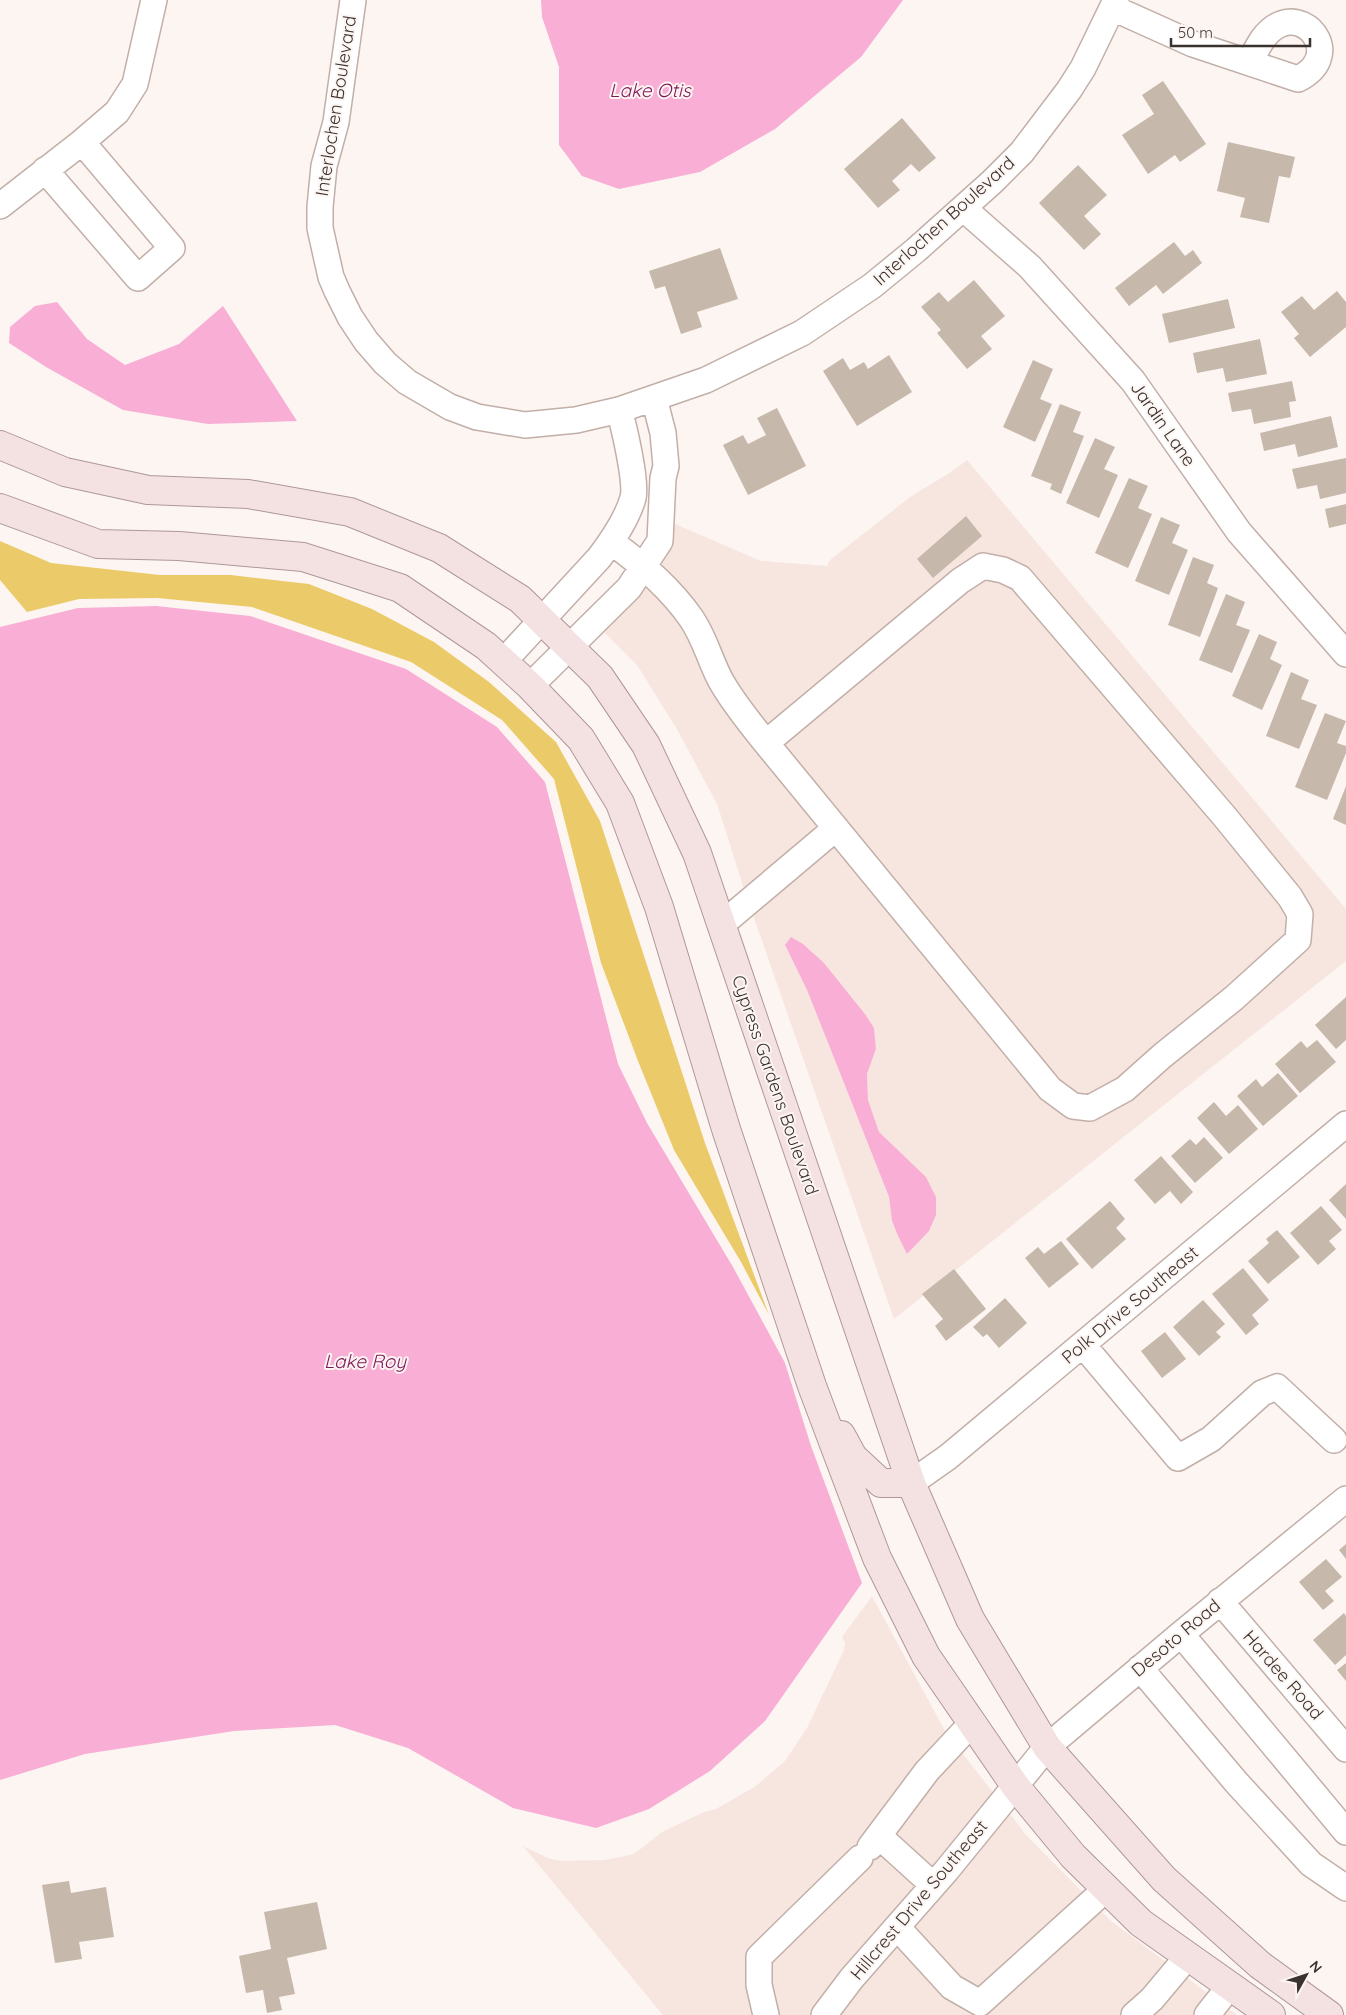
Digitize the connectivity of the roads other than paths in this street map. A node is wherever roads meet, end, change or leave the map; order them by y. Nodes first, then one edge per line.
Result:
1 (154, 0) edge
2 (353, 0) edge
3 (1115, 4) edge
4 (1250, 62) dead end
5 (82, 142) junction
6 (45, 170) junction
7 (0, 206) edge
8 (963, 208) junction
9 (654, 398) junction
10 (619, 410) junction
11 (0, 445) edge
12 (0, 508) edge
13 (611, 542) junction
14 (644, 566) junction
15 (542, 621) junction
16 (569, 647) junction
17 (1346, 654) edge
18 (504, 661) junction
19 (530, 686) junction
20 (766, 743) junction
21 (836, 828) junction
22 (721, 925) junction
23 (1346, 1124) edge
24 (1083, 1345) junction
25 (812, 1386) junction
26 (1342, 1442) edge
27 (911, 1483) junction
28 (1346, 1499) edge
29 (1220, 1601) junction
30 (1181, 1634) junction
31 (1140, 1668) junction
32 (972, 1723) junction
33 (1047, 1747) junction
34 (1346, 1749) edge
35 (1016, 1786) junction
36 (1346, 1832) edge
37 (870, 1847) junction
38 (933, 1885) junction
39 (1106, 1888) junction
40 (1346, 1888) edge
41 (897, 1927) junction
42 (1188, 1956) junction
43 (1230, 1986) junction
44 (766, 2015) edge
45 (824, 2015) edge
46 (1134, 2015) edge
47 (1207, 2015) edge
48 (1271, 2015) edge
49 (1329, 2015) edge

1 - 5 street
2 - 10 street, Interlochen Boulevard
3 - 4 street
3 - 8 street, Interlochen Boulevard
5 - 6 street
5 - 6 street
6 - 7 street
8 - 9 street, Interlochen Boulevard
8 - 17 street, Jardin Lane
9 - 10 street, Interlochen Boulevard
9 - 14 street
10 - 13 street
11 - 15 main road, Cypress Gardens Boulevard
12 - 18 main road
13 - 14 street
13 - 15 street
14 - 16 street
14 - 20 street
15 - 16 main road, Cypress Gardens Boulevard
15 - 18 street
16 - 19 street
16 - 22 main road, Cypress Gardens Boulevard
18 - 19 main road
19 - 25 main road
20 - 21 street
20 - 21 street
21 - 22 street
22 - 27 main road, Cypress Gardens Boulevard
23 - 24 street, Polk Drive Southeast
24 - 26 street
24 - 27 street, Polk Drive Southeast
25 - 27 main road
25 - 32 main road
27 - 33 main road, Cypress Gardens Boulevard
28 - 29 street, Desoto Road
29 - 30 street, Desoto Road
29 - 34 street, Hardee Road
30 - 31 street, Desoto Road
30 - 36 street
31 - 33 street, Desoto Road
31 - 40 street
32 - 35 main road
32 - 37 street
33 - 35 street, Desoto Road
33 - 49 main road, Cypress Gardens Boulevard
35 - 38 street, Hillcrest Drive Southeast
35 - 39 main road
37 - 38 street
37 - 44 street
38 - 41 street, Hillcrest Drive Southeast
39 - 41 street
39 - 42 main road
41 - 45 street, Hillcrest Drive Southeast
42 - 43 main road
42 - 46 street
43 - 47 street
43 - 48 main road

